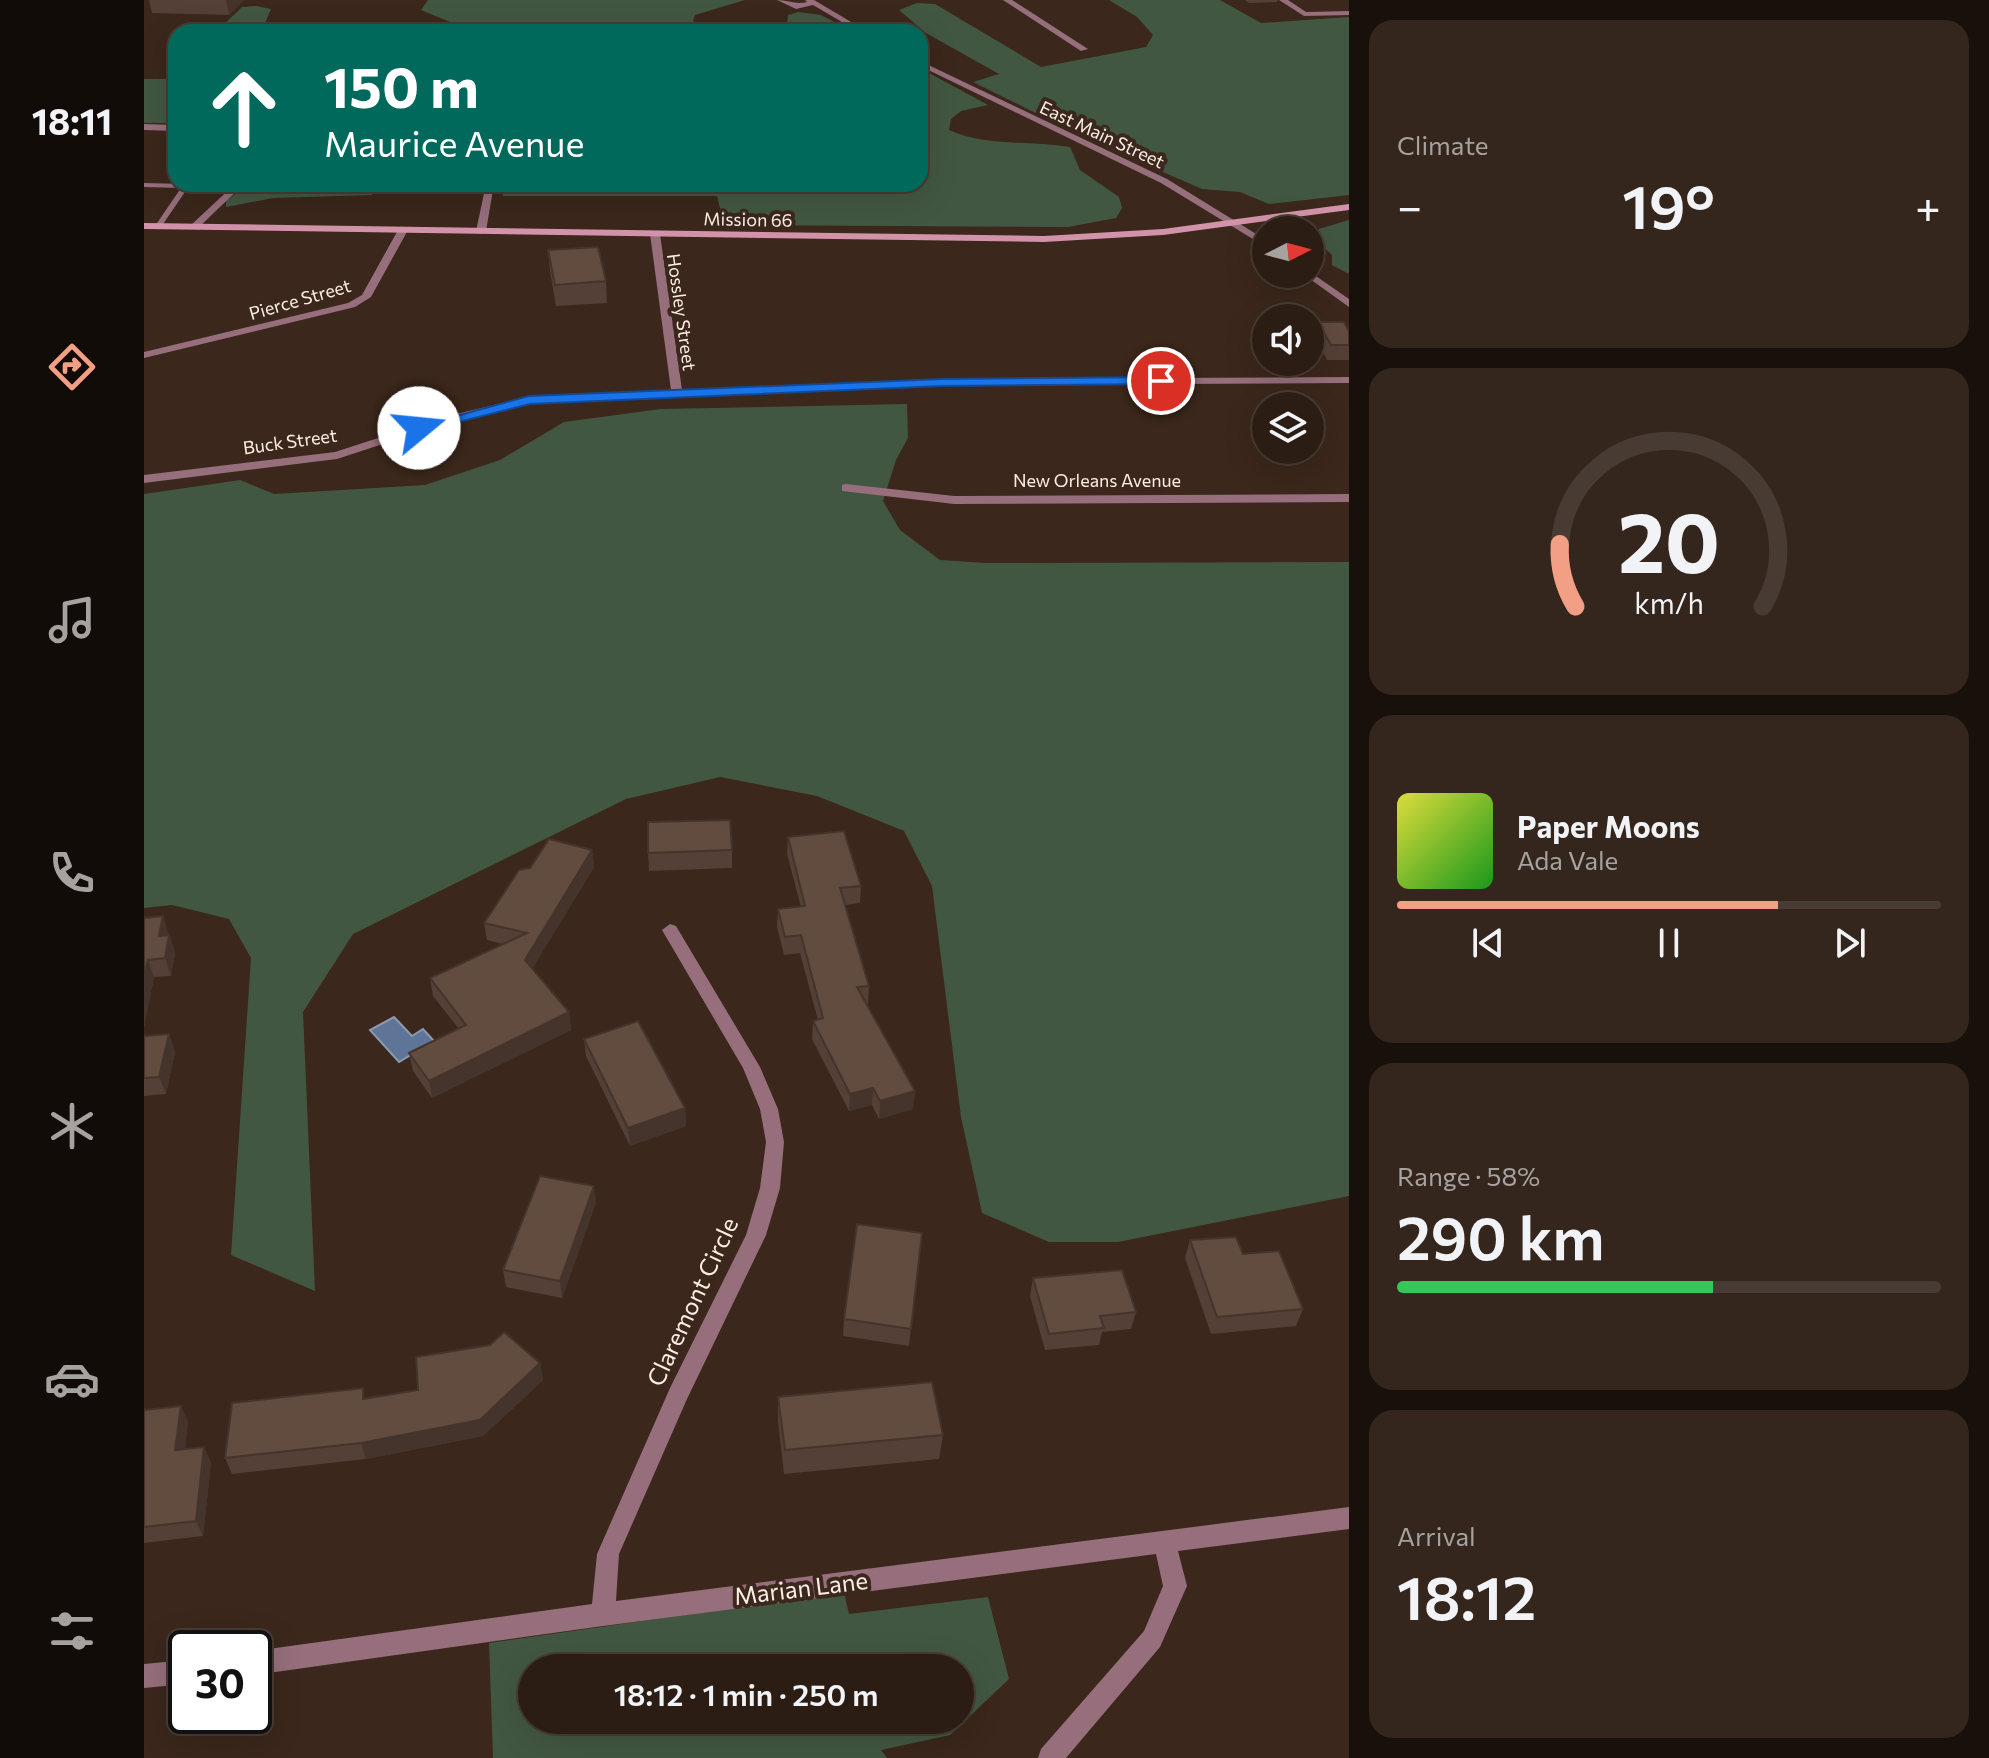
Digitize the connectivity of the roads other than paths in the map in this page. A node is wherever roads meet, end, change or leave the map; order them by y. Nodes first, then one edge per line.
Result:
1 (781, 0) edge
2 (1007, 0) edge
3 (1283, 0) edge
4 (810, 1) edge
5 (1349, 13) edge
6 (850, 24) edge
7 (1084, 49) dead end
8 (928, 67) edge
9 (144, 127) edge
10 (168, 128) edge
11 (144, 185) edge
12 (168, 186) edge
13 (182, 192) edge
14 (231, 192) edge
15 (488, 192) edge
16 (1349, 207) edge
17 (1236, 223) junction
18 (144, 226) edge
19 (159, 226) junction
20 (194, 227) junction
21 (403, 230) junction
22 (481, 231) junction
23 (655, 234) junction
24 (1252, 234) edge
25 (1324, 286) edge
26 (1349, 304) edge
27 (144, 355) edge
28 (1349, 380) edge
29 (677, 394) junction
30 (144, 479) edge
31 (846, 488) dead end
32 (1349, 498) edge
33 (670, 930) dead end
34 (1349, 1518) edge
35 (1165, 1543) junction
36 (603, 1614) junction
37 (272, 1660) edge
38 (168, 1674) edge
39 (144, 1676) edge
40 (1050, 1758) edge

1 - 4 street
2 - 7 street
3 - 5 street
4 - 6 street
8 - 17 street, East Main Street
9 - 10 street
11 - 12 lane
13 - 19 lane
14 - 20 street
15 - 22 street
16 - 17 street, Mission 66
17 - 23 street, Mission 66
17 - 24 street, East Main Street
18 - 19 street, Mission 66
19 - 20 street, Mission 66
20 - 21 street, Mission 66
21 - 22 street, Mission 66
21 - 27 street, Pierce Street
22 - 23 street, Mission 66
23 - 29 street, Hossley Street
25 - 26 street
28 - 29 street, Buck Street
29 - 30 street, Buck Street
31 - 32 street, New Orleans Avenue
33 - 36 street, Claremont Circle
34 - 35 street, Marian Lane
35 - 36 street, Marian Lane
35 - 40 street
36 - 37 street, Marian Lane
38 - 39 street

